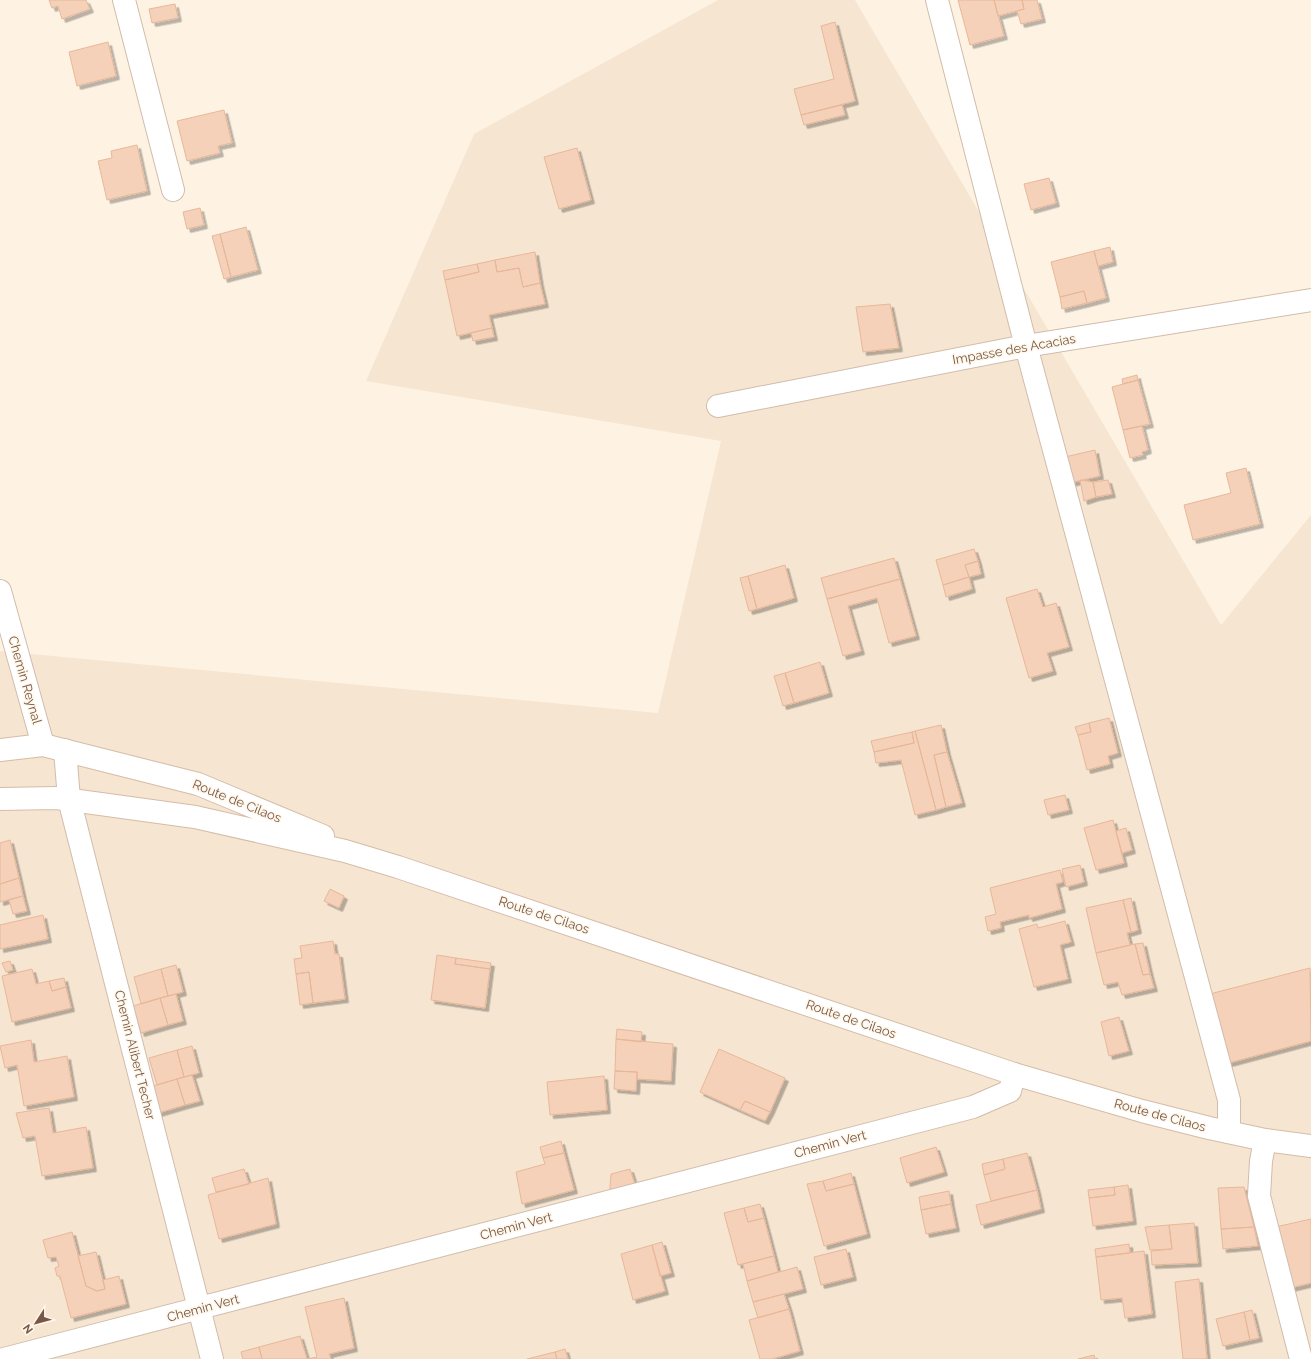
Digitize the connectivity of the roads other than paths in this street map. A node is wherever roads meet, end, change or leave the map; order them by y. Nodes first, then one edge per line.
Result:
1 (124, 0) edge
2 (937, 0) edge
3 (173, 190) dead end
4 (1311, 300) edge
5 (1026, 346) junction
6 (718, 406) dead end
7 (0, 591) edge
8 (43, 745) junction
9 (0, 750) edge
10 (65, 750) junction
11 (0, 799) edge
12 (69, 799) junction
13 (398, 867) junction
14 (1014, 1074) junction
15 (1229, 1132) junction
16 (1265, 1140) junction
17 (1311, 1146) edge
18 (200, 1309) junction
19 (4, 1359) edge
20 (212, 1359) edge
21 (1301, 1359) edge

1 - 3 street
2 - 5 street
4 - 5 street, Impasse des Acacias
5 - 6 street, Impasse des Acacias
5 - 15 street
7 - 8 street, Chemin Reynal
8 - 9 street, Route de Cilaos
8 - 10 street, Route de Cilaos
10 - 12 street, Chemin Alibert Techer
10 - 13 street, Route de Cilaos
11 - 12 street, Route de Cilaos
12 - 13 street, Route de Cilaos
12 - 18 street, Chemin Alibert Techer
13 - 14 street, Route de Cilaos
14 - 15 street, Route de Cilaos
14 - 18 street, Chemin Vert
15 - 16 street, Route de Cilaos
16 - 17 street, Route de Cilaos
16 - 21 street
18 - 19 street, Chemin Vert
18 - 20 street, Chemin Alibert Techer

